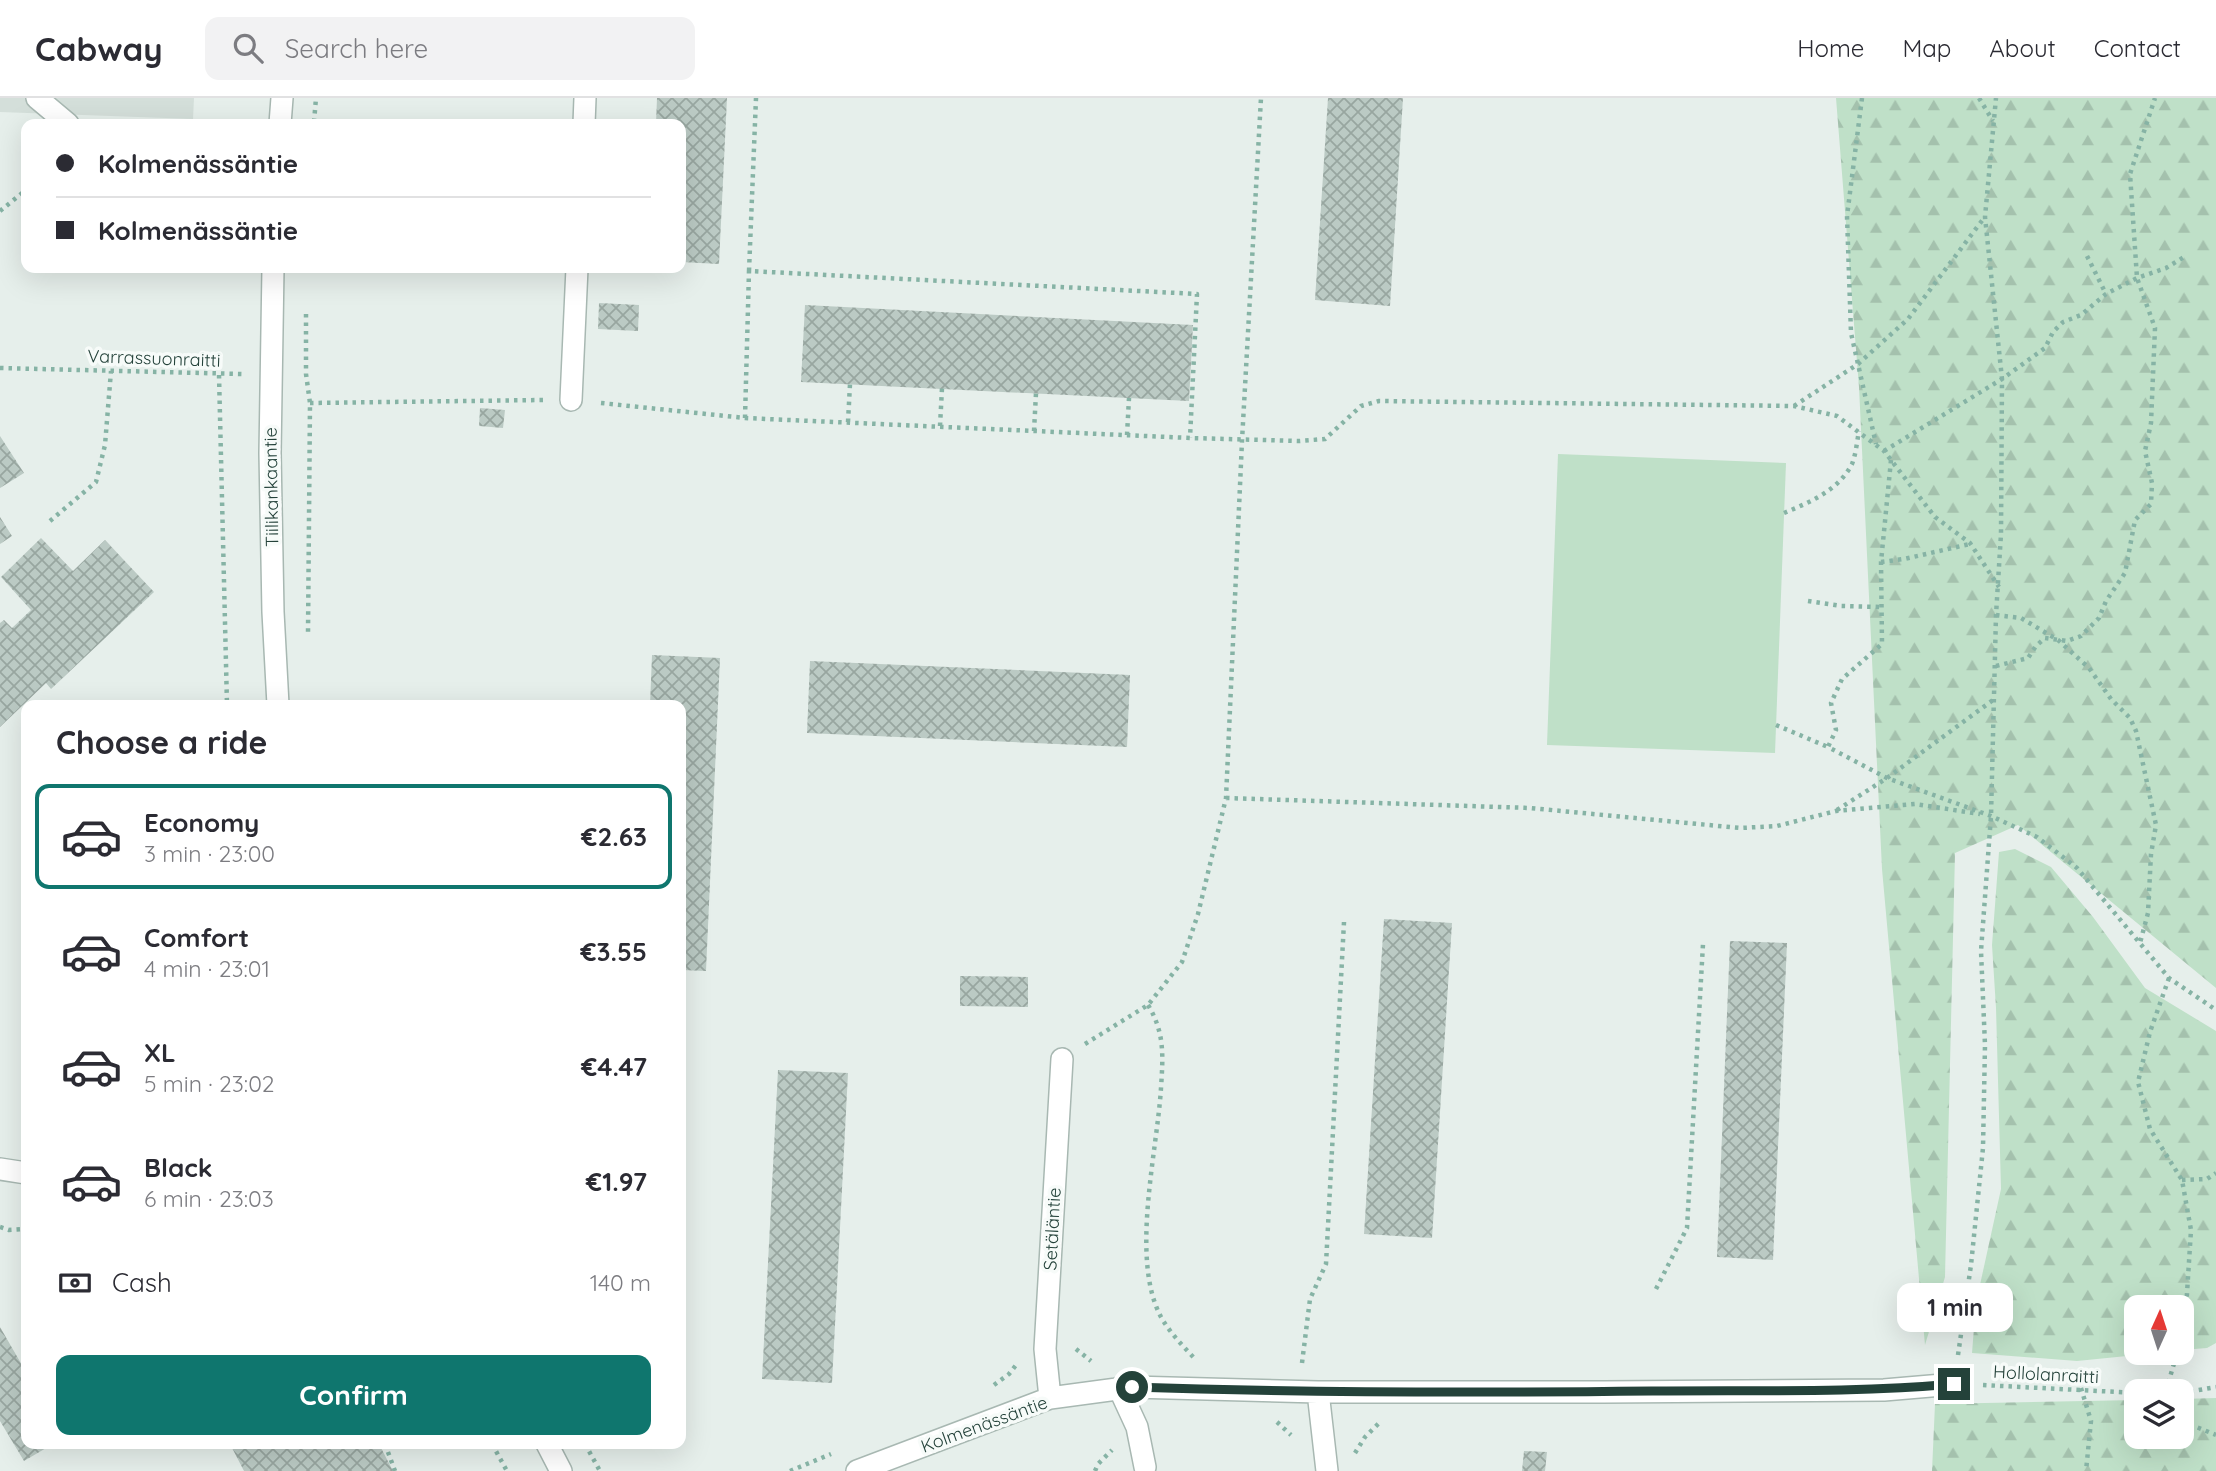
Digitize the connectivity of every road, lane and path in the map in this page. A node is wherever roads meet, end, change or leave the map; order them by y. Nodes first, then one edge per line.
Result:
1 (37, 98) edge
2 (282, 98) edge
3 (316, 98) edge
4 (585, 98) edge
5 (756, 98) edge
6 (1261, 98) edge
7 (1862, 98) edge
8 (1979, 98) edge
9 (1996, 98) edge
10 (2155, 98) edge
11 (62, 119) edge
12 (280, 119) edge
13 (314, 119) edge
14 (584, 119) edge
15 (1994, 122) junction
16 (21, 194) edge
17 (0, 211) edge
18 (1985, 217) junction
19 (2087, 256) dead end
20 (2184, 257) dead end
21 (748, 271) junction
22 (273, 273) edge
23 (577, 273) edge
24 (2137, 278) junction
25 (2106, 294) junction
26 (306, 307) dead end
27 (1858, 364) junction
28 (0, 368) edge
29 (111, 371) junction
30 (270, 372) junction
31 (306, 374) junction
32 (219, 375) junction
33 (2002, 379) junction
34 (850, 384) dead end
35 (942, 388) dead end
36 (1036, 393) dead end
37 (1129, 398) dead end
38 (571, 400) junction
39 (310, 403) junction
40 (1794, 406) junction
41 (745, 418) junction
42 (848, 422) junction
43 (940, 426) junction
44 (1034, 431) junction
45 (1859, 431) junction
46 (1127, 435) junction
47 (1190, 439) junction
48 (1242, 441) junction
49 (1876, 444) junction
50 (1884, 451) junction
51 (1891, 460) junction
52 (1784, 513) dead end
53 (50, 522) dead end
54 (1970, 543) junction
55 (1881, 562) junction
56 (1999, 586) junction
57 (1808, 601) dead end
58 (1881, 607) junction
59 (1996, 615) junction
60 (2058, 639) junction
61 (308, 643) dead end
62 (1996, 666) junction
63 (1994, 699) junction
64 (227, 700) edge
65 (278, 700) edge
66 (1776, 725) dead end
67 (1828, 747) junction
68 (1887, 778) junction
69 (1226, 798) junction
70 (1836, 811) junction
71 (1991, 816) junction
72 (1344, 922) dead end
73 (2139, 943) junction
74 (1703, 944) dead end
75 (2169, 978) junction
76 (1148, 1005) junction
77 (2216, 1010) edge
78 (1062, 1059) joint
79 (0, 1169) edge
80 (21, 1172) edge
81 (2216, 1173) edge
82 (2182, 1180) junction
83 (0, 1227) edge
84 (21, 1229) edge
85 (1656, 1289) dead end
86 (2187, 1295) edge
87 (1198, 1363) dead end
88 (1302, 1363) dead end
89 (1954, 1384) junction
90 (2216, 1387) edge
91 (1119, 1388) junction
92 (2081, 1388) junction
93 (2124, 1391) edge
94 (2194, 1391) edge
95 (1318, 1392) junction
96 (1050, 1398) junction
97 (1383, 1420) dead end
98 (2194, 1426) edge
99 (2216, 1435) edge
100 (387, 1449) edge
101 (495, 1449) edge
102 (550, 1449) edge
103 (588, 1449) edge
104 (1326, 1464) edge
105 (1145, 1467) dead end
106 (395, 1471) edge
107 (507, 1471) edge
108 (561, 1471) edge
109 (600, 1471) edge
110 (857, 1471) edge
111 (2086, 1471) edge

1 - 11 street
2 - 12 street
3 - 13 path
4 - 14 street
5 - 21 path
6 - 48 path
7 - 27 path
8 - 15 path
9 - 15 path
10 - 24 path
15 - 18 path
16 - 17 path
18 - 27 path
18 - 33 path
19 - 25 path
20 - 24 path
21 - 41 path
21 - 47 path
22 - 30 street, Tiilikankaantie
23 - 38 street
24 - 25 path
24 - 60 path
25 - 33 path
26 - 31 path
27 - 40 path
27 - 49 path
28 - 29 path, Varrassuonraitti
29 - 32 path, Varrassuonraitti
29 - 53 path
30 - 31 path, Varrassuonraitti
30 - 32 path, Varrassuonraitti
30 - 65 street, Tiilikankaantie
31 - 39 path
32 - 64 path
33 - 50 path
33 - 56 path
34 - 42 path
35 - 43 path
36 - 44 path
37 - 46 path
38 - 39 path
38 - 41 path
39 - 61 path
40 - 45 path
40 - 48 path
41 - 42 path
42 - 43 path
43 - 44 path
44 - 46 path
45 - 49 path
45 - 52 path
46 - 47 path
47 - 48 path
48 - 69 path
49 - 50 path
50 - 51 path
51 - 54 path
51 - 55 path
54 - 55 path
54 - 56 path
55 - 58 path
56 - 59 path
57 - 58 path
58 - 67 path
59 - 60 path
59 - 62 path
60 - 62 path
60 - 73 path
62 - 63 path
63 - 68 path
63 - 71 path
66 - 67 path
67 - 68 path
68 - 70 path
68 - 71 path
69 - 70 path
69 - 76 path
70 - 71 path
71 - 73 path
71 - 89 path
72 - 88 path
73 - 75 path
74 - 85 path
75 - 77 path
75 - 82 path
76 - 78 path
76 - 87 path
78 - 96 street, Setäläntie
79 - 80 street
81 - 82 path
82 - 86 path
83 - 84 path
89 - 92 path, Hollolanraitti
89 - 95 street, Kolmenässäntie
90 - 94 path
91 - 95 street, Kolmenässäntie
91 - 96 street, Kolmenässäntie
91 - 105 street
92 - 93 path, Hollolanraitti
92 - 111 path
95 - 104 street
96 - 110 street, Kolmenässäntie
97 - 104 path
98 - 99 path
100 - 106 path
101 - 107 path
102 - 108 street
103 - 109 path

